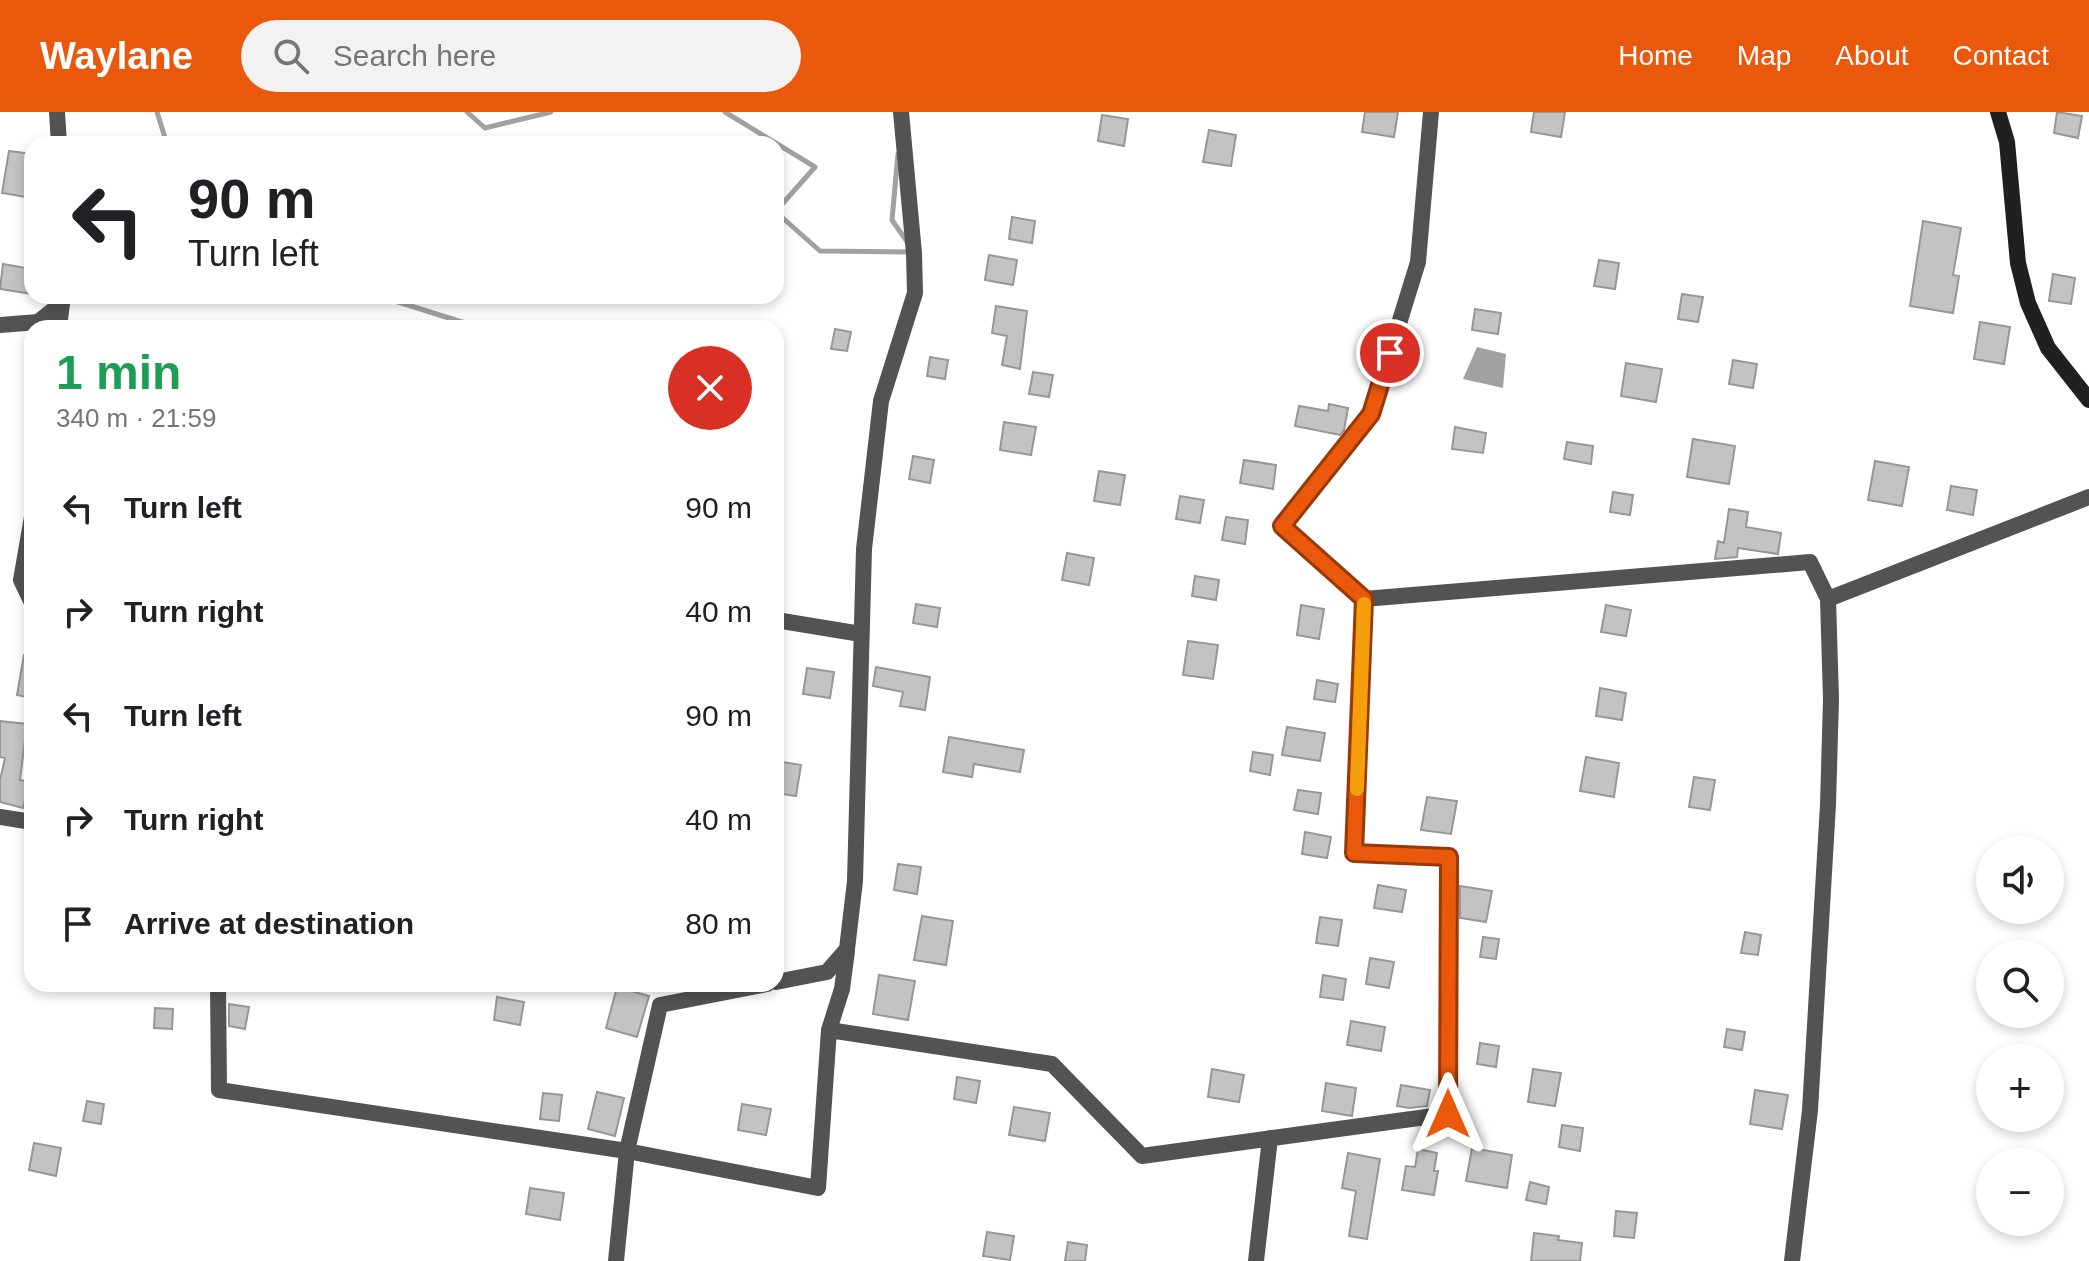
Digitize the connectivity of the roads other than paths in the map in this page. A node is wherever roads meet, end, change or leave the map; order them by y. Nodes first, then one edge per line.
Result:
1 (57, 112) edge
2 (901, 112) edge
3 (1431, 112) edge
4 (1998, 112) edge
5 (58, 136) edge
6 (58, 304) edge
7 (40, 320) edge
8 (24, 323) edge
9 (0, 325) edge
10 (2089, 400) edge
11 (2089, 497) edge
12 (24, 563) edge
13 (24, 586) edge
14 (1364, 599) junction
15 (1828, 599) junction
16 (784, 621) edge
17 (861, 634) junction
18 (0, 817) edge
19 (24, 821) edge
20 (847, 949) junction
21 (784, 980) edge
22 (218, 992) edge
23 (726, 992) edge
24 (829, 1030) junction
25 (1270, 1138) junction
26 (627, 1151) junction
27 (616, 1261) edge
28 (1256, 1261) edge
29 (1792, 1261) edge

1 - 5 street
2 - 17 street
3 - 14 street
4 - 10 main road
6 - 7 street
8 - 9 street
11 - 15 street
12 - 13 street
14 - 15 street
14 - 25 street
15 - 29 street
16 - 17 street
17 - 20 street
18 - 19 street
20 - 21 street
20 - 24 street
22 - 26 street
23 - 26 street
24 - 25 street
24 - 26 street
25 - 28 street
26 - 27 street

